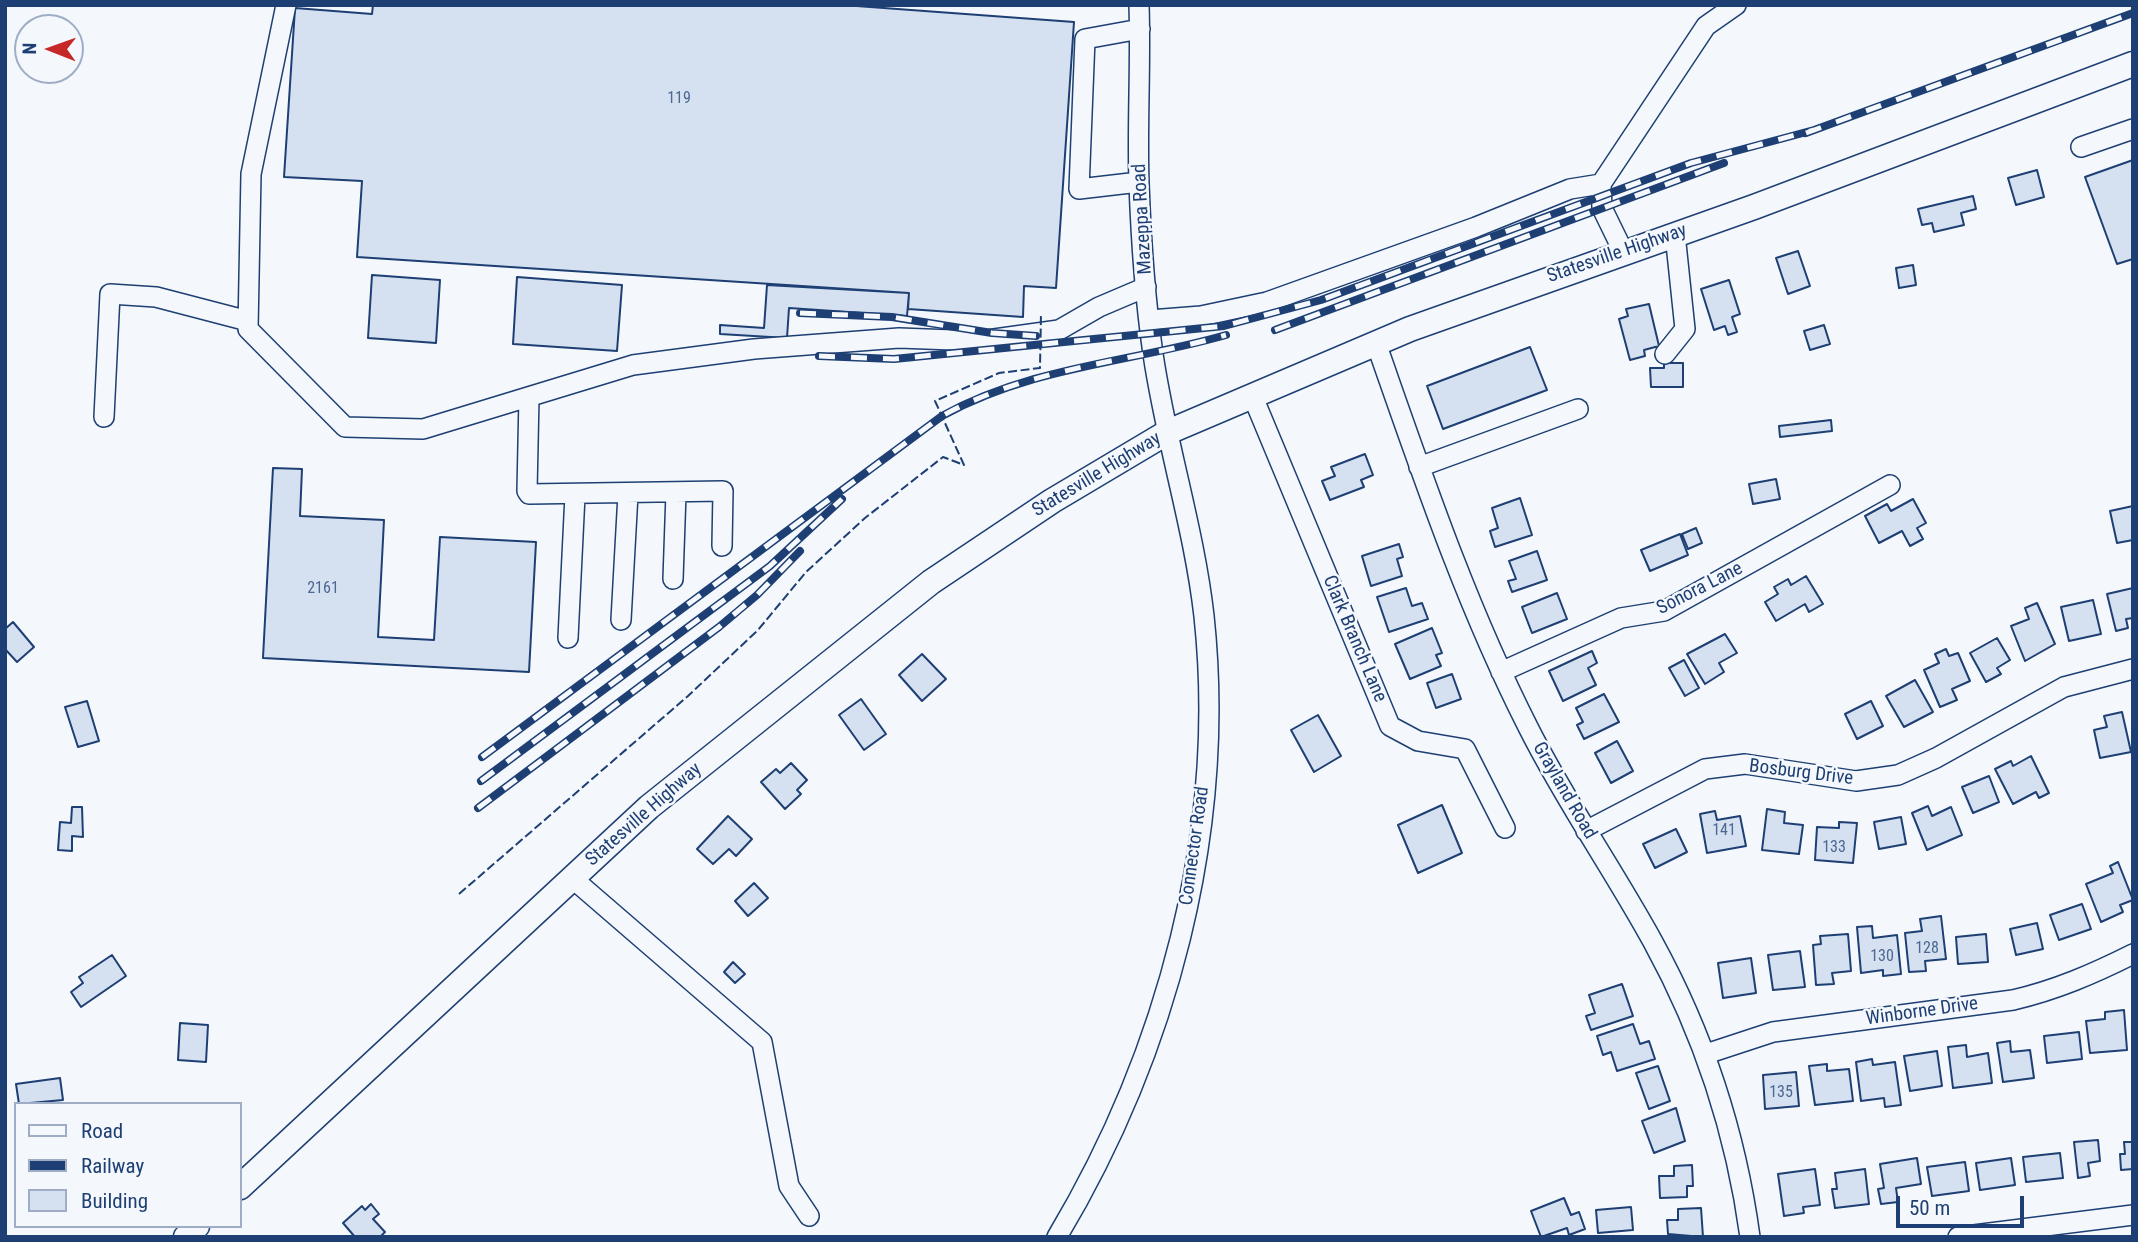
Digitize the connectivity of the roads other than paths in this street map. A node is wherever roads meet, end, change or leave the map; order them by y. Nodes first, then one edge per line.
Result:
1 (286, 5) edge
2 (1139, 5) edge
3 (1737, 5) edge
4 (1140, 29) junction
5 (2133, 64) edge
6 (2133, 129) edge
7 (2081, 147) dead end
8 (1139, 182) junction
9 (1601, 184) junction
10 (1675, 234) junction
11 (1623, 251) junction
12 (1146, 287) junction
13 (1150, 320) junction
14 (248, 321) junction
15 (1376, 343) junction
16 (1665, 354) dead end
17 (528, 397) junction
18 (1253, 397) junction
19 (1578, 409) dead end
20 (104, 417) dead end
21 (1168, 432) junction
22 (1419, 467) junction
23 (1890, 485) dead end
24 (676, 493) junction
25 (575, 495) junction
26 (628, 495) junction
27 (722, 545) dead end
28 (673, 579) dead end
29 (621, 620) dead end
30 (568, 638) dead end
31 (2133, 669) edge
32 (1501, 672) junction
33 (1505, 828) dead end
34 (1586, 831) junction
35 (572, 878) junction
36 (2133, 954) edge
37 (1706, 1054) junction
38 (242, 1185) edge
39 (2133, 1215) edge
40 (809, 1216) dead end
41 (1057, 1237) edge
42 (1750, 1237) edge
43 (1958, 1237) edge

1 - 14 street
2 - 4 street, Mazeppa Road
3 - 9 street
4 - 8 street, Mazeppa Road
4 - 8 street
5 - 10 main road, Statesville Highway
6 - 7 street
8 - 12 street, Mazeppa Road
9 - 11 street
9 - 13 street
10 - 11 main road, Statesville Highway
10 - 16 street
11 - 15 main road, Statesville Highway
12 - 13 street, Mazeppa Road
12 - 17 street
13 - 21 street, Mazeppa Road
14 - 17 street
14 - 20 street
15 - 18 main road, Statesville Highway
15 - 22 street, Grayland Road
17 - 25 street
18 - 21 main road, Statesville Highway
18 - 33 street, Clark Branch Lane
19 - 22 street
21 - 35 main road, Statesville Highway
21 - 41 street, Connector Road
22 - 32 street, Grayland Road
23 - 32 street, Sonora Lane
24 - 26 street
24 - 27 street
24 - 28 street
25 - 26 street
25 - 30 street
26 - 29 street
31 - 34 street, Bosburg Drive
32 - 34 street, Grayland Road
34 - 37 street, Grayland Road
35 - 38 main road, Statesville Highway
35 - 40 street
36 - 37 street, Winborne Drive
37 - 42 street, Grayland Road
39 - 43 street

